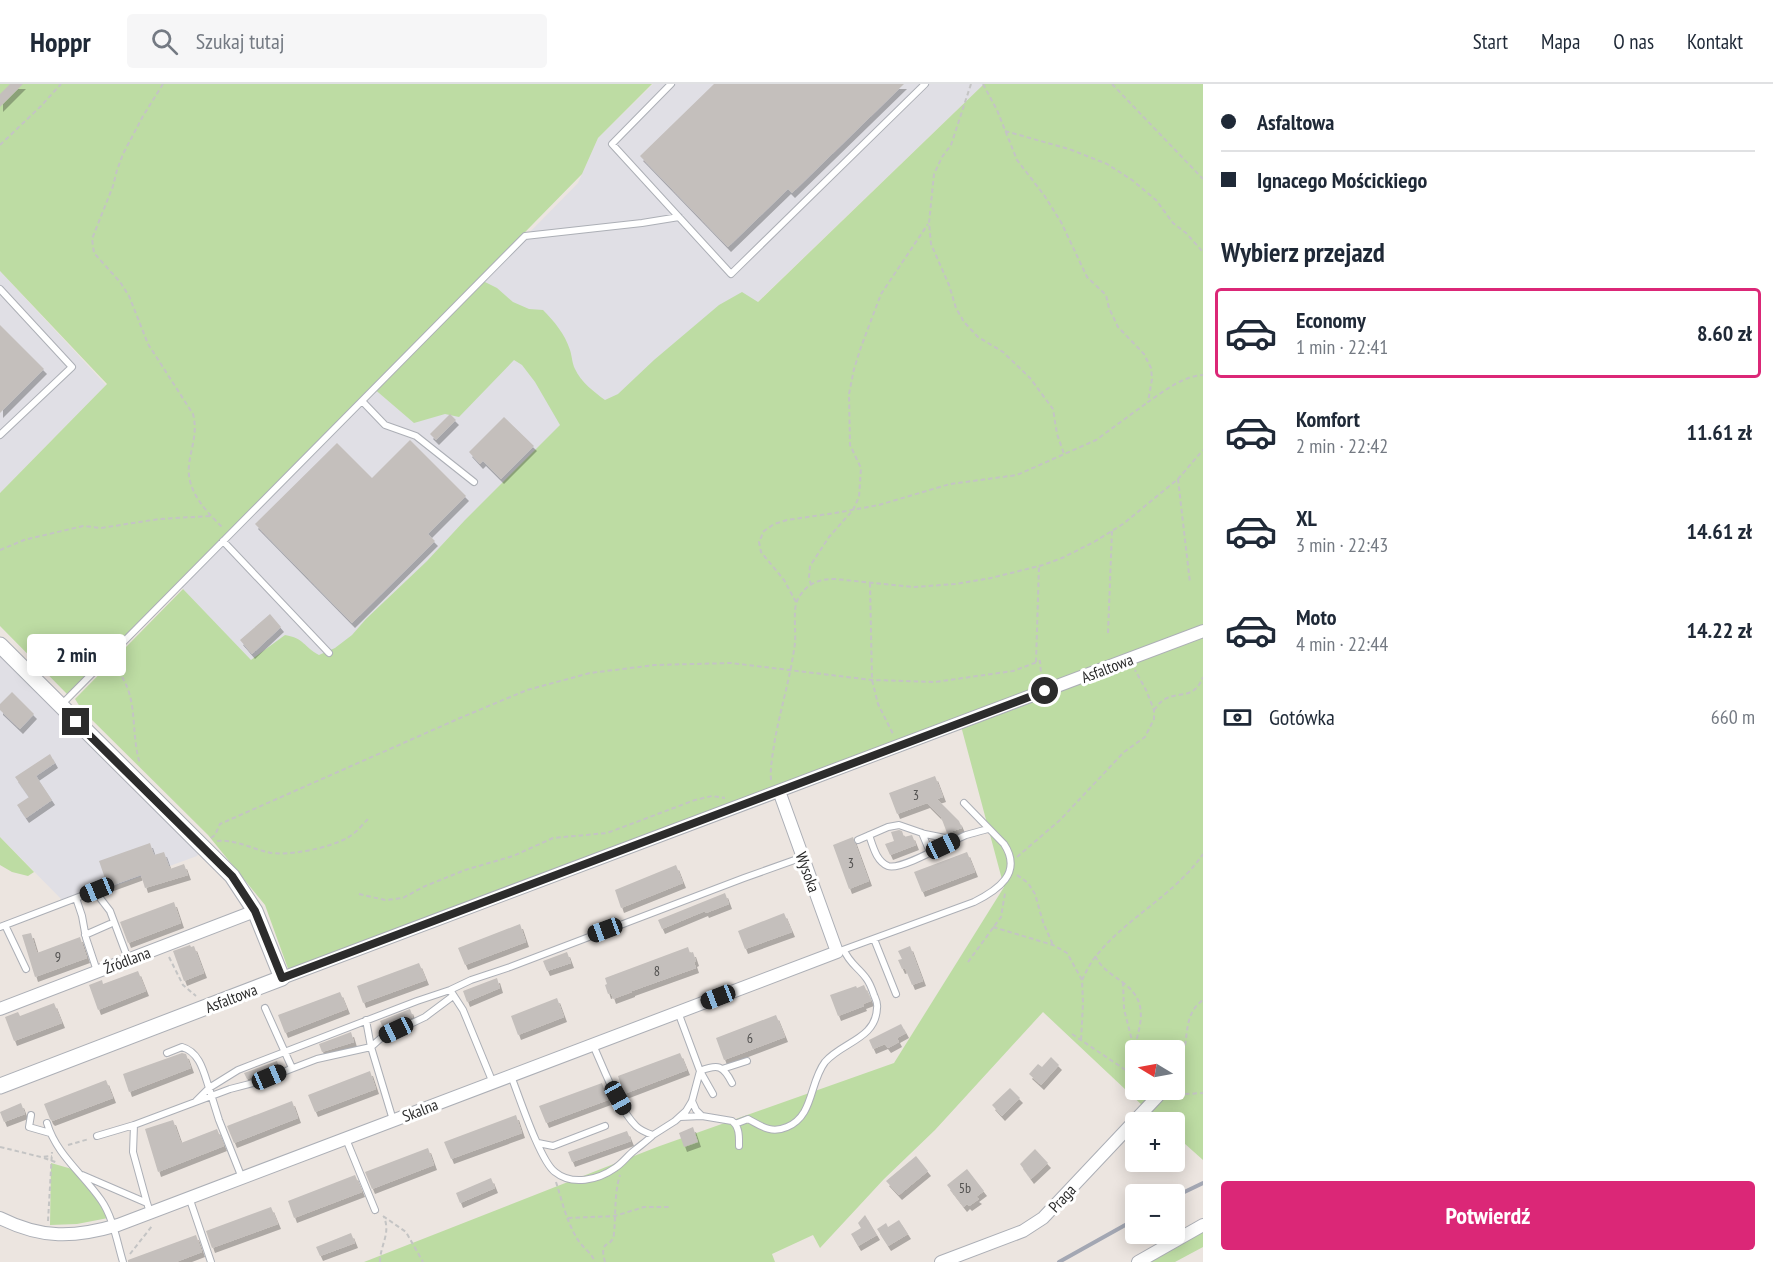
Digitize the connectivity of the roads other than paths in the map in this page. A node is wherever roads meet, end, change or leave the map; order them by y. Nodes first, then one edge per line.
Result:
1 (671, 84) edge
2 (925, 84) edge
3 (680, 216) junction
4 (0, 289) edge
5 (362, 401) junction
6 (0, 435) edge
7 (474, 482) dead end
8 (222, 541) junction
9 (1203, 632) edge
10 (0, 645) edge
11 (329, 653) dead end
12 (60, 706) junction
13 (776, 787) junction
14 (964, 803) dead end
15 (988, 828) junction
16 (922, 833) junction
17 (869, 835) junction
18 (858, 840) dead end
19 (956, 840) junction
20 (930, 852) junction
21 (803, 857) junction
22 (76, 898) junction
23 (255, 911) junction
24 (110, 924) dead end
25 (2, 926) edge
26 (85, 935) junction
27 (874, 939) junction
28 (840, 951) junction
29 (128, 959) junction
30 (26, 969) dead end
31 (97, 971) junction
32 (282, 978) junction
33 (452, 993) junction
34 (896, 994) dead end
35 (265, 1008) dead end
36 (0, 1009) edge
37 (678, 1012) junction
38 (366, 1020) junction
39 (593, 1045) junction
40 (371, 1047) junction
41 (285, 1051) junction
42 (167, 1053) dead end
43 (747, 1061) dead end
44 (292, 1068) junction
45 (722, 1069) junction
46 (700, 1071) junction
47 (510, 1076) junction
48 (493, 1083) junction
49 (732, 1083) dead end
50 (0, 1086) edge
51 (209, 1088) junction
52 (714, 1094) dead end
53 (212, 1096) junction
54 (1154, 1100) edge
55 (692, 1101) junction
56 (193, 1103) junction
57 (31, 1115) dead end
58 (702, 1116) junction
59 (680, 1117) junction
60 (393, 1120) junction
61 (47, 1123) dead end
62 (735, 1124) junction
63 (134, 1125) junction
64 (605, 1126) dead end
65 (50, 1133) junction
66 (653, 1135) junction
67 (97, 1136) road end
68 (346, 1138) junction
69 (538, 1143) junction
70 (739, 1146) dead end
71 (80, 1174) junction
72 (242, 1178) junction
73 (189, 1197) junction
74 (151, 1209) junction
75 (375, 1210) road end
76 (0, 1218) edge
77 (1203, 1225) edge
78 (113, 1226) junction
79 (122, 1259) edge
80 (211, 1262) edge
81 (941, 1262) edge
82 (1138, 1262) edge

1 - 3 lane
2 - 3 lane
3 - 5 lane
4 - 6 lane
5 - 7 lane
5 - 8 lane
8 - 11 lane
8 - 12 lane
9 - 13 street, Asfaltowa
10 - 12 street
12 - 23 street
13 - 21 street, Wysoka
13 - 32 street, Asfaltowa
14 - 15 lane
15 - 19 lane
15 - 27 lane
16 - 17 lane
16 - 19 lane
16 - 20 lane
17 - 18 lane
17 - 20 lane
19 - 20 lane
21 - 28 street, Wysoka
21 - 33 lane
22 - 25 lane
22 - 26 lane
22 - 29 lane
23 - 29 street, Źródlana
23 - 32 street
24 - 26 lane
25 - 30 lane
26 - 31 lane
27 - 28 lane
27 - 34 lane
28 - 37 street, Skalna
28 - 62 lane
29 - 31 street, Źródlana
31 - 36 street, Źródlana
32 - 50 street, Asfaltowa
33 - 38 lane
33 - 40 lane
33 - 48 lane
35 - 41 lane
37 - 39 street, Skalna
37 - 46 lane
38 - 40 lane
38 - 41 lane
39 - 47 street, Skalna
39 - 66 lane
40 - 44 lane
40 - 60 lane
41 - 44 lane
41 - 51 lane
42 - 51 lane
43 - 45 lane
44 - 53 lane
45 - 46 lane
45 - 49 lane
46 - 52 lane
46 - 55 lane
47 - 48 street, Skalna
47 - 69 lane
48 - 60 street, Skalna
51 - 53 lane
51 - 56 lane
53 - 56 lane
53 - 72 lane
54 - 81 street, Praga
55 - 58 lane
55 - 59 lane
56 - 63 lane
57 - 65 lane
58 - 59 lane
58 - 62 lane
59 - 66 lane
60 - 68 street, Skalna
61 - 65 lane
62 - 70 lane
63 - 67 lane
63 - 74 lane
64 - 69 lane
65 - 71 lane
66 - 69 lane
68 - 72 street, Skalna
68 - 75 lane
71 - 74 lane
71 - 78 lane
72 - 73 street, Skalna
73 - 74 street, Skalna
73 - 80 lane
74 - 78 street, Skalna
76 - 78 street, Skalna
77 - 82 street
78 - 79 lane

